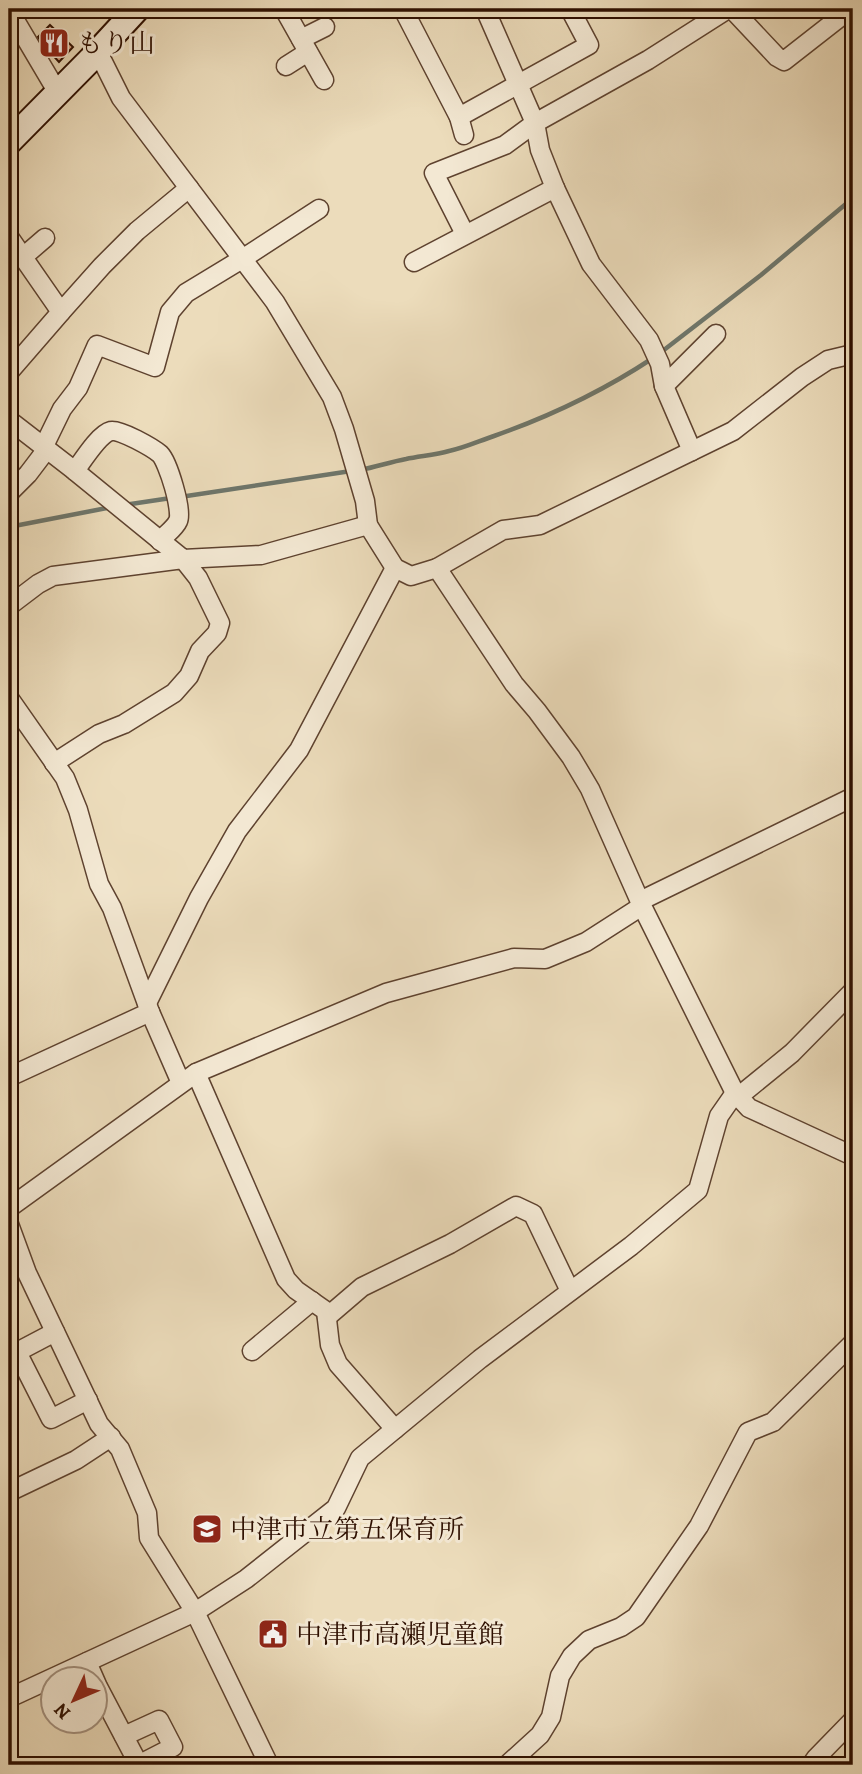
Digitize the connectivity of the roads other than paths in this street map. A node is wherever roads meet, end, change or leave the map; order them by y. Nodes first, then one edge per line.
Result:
1 (137, 9) edge
2 (284, 9) edge
3 (403, 9) edge
4 (485, 9) edge
5 (570, 9) edge
6 (730, 9) edge
7 (847, 9) edge
8 (10, 14) edge
9 (325, 27) dead end
10 (305, 46) junction
11 (97, 52) junction
12 (286, 66) dead end
13 (324, 80) dead end
14 (518, 84) junction
15 (58, 93) junction
16 (459, 117) junction
17 (535, 123) junction
18 (464, 135) dead end
19 (9, 142) edge
20 (189, 188) junction
21 (555, 188) junction
22 (319, 209) dead end
23 (465, 234) junction
24 (9, 237) edge
25 (45, 238) dead end
26 (23, 257) junction
27 (242, 259) junction
28 (414, 262) dead end
29 (61, 312) junction
30 (716, 334) dead end
31 (853, 354) edge
32 (9, 372) edge
33 (664, 386) junction
34 (9, 420) edge
35 (45, 448) junction
36 (692, 451) junction
37 (75, 471) junction
38 (9, 494) edge
39 (368, 526) junction
40 (160, 541) junction
41 (183, 559) junction
42 (394, 568) junction
43 (437, 568) junction
44 (9, 606) edge
45 (9, 698) edge
46 (54, 763) junction
47 (853, 797) edge
48 (641, 904) junction
49 (853, 991) edge
50 (148, 1007) junction
51 (9, 1077) edge
52 (189, 1078) junction
53 (736, 1095) junction
54 (853, 1156) edge
55 (9, 1208) edge
56 (9, 1224) edge
57 (570, 1291) junction
58 (312, 1301) junction
59 (327, 1317) junction
60 (55, 1332) junction
61 (853, 1343) edge
62 (252, 1350) dead end
63 (88, 1400) junction
64 (395, 1429) junction
65 (111, 1437) junction
66 (9, 1492) edge
67 (195, 1612) junction
68 (87, 1662) junction
69 (9, 1698) edge
70 (853, 1720) edge
71 (124, 1736) junction
72 (139, 1765) edge
73 (269, 1765) edge
74 (507, 1765) edge
75 (811, 1765) edge

1 - 11 main road
2 - 10 street
3 - 16 street
4 - 14 street
5 - 14 street
6 - 7 street
6 - 17 street
8 - 15 street
9 - 10 street
10 - 12 street
10 - 13 street
11 - 15 main road
11 - 20 street
14 - 16 street
14 - 17 street
15 - 19 main road
16 - 18 street
17 - 21 street
17 - 23 street
20 - 27 street
20 - 29 street
21 - 23 street
21 - 33 street
22 - 27 street
23 - 28 street
24 - 26 street
25 - 26 street
26 - 29 street
27 - 35 street
27 - 39 street
29 - 32 street
30 - 33 street
31 - 36 street
33 - 36 street
34 - 35 street
35 - 37 street
35 - 38 street
36 - 43 street
37 - 40 street
37 - 40 street
39 - 41 street
39 - 42 street
40 - 41 street
41 - 44 street
41 - 46 street
42 - 43 street
42 - 50 street
43 - 48 street
45 - 46 street
46 - 50 street
47 - 48 street
48 - 52 street
48 - 53 street
49 - 53 street
50 - 51 street
50 - 52 street
52 - 55 street
52 - 58 street
53 - 54 street
53 - 57 street
56 - 60 street
57 - 59 street
57 - 64 street
58 - 59 street
58 - 62 street
59 - 64 street
60 - 63 street
60 - 63 street
61 - 74 street
63 - 65 street
64 - 67 street
65 - 66 street
65 - 67 street
67 - 68 street
67 - 73 street
68 - 69 street
68 - 71 street
70 - 75 street
71 - 72 street
71 - 72 street

